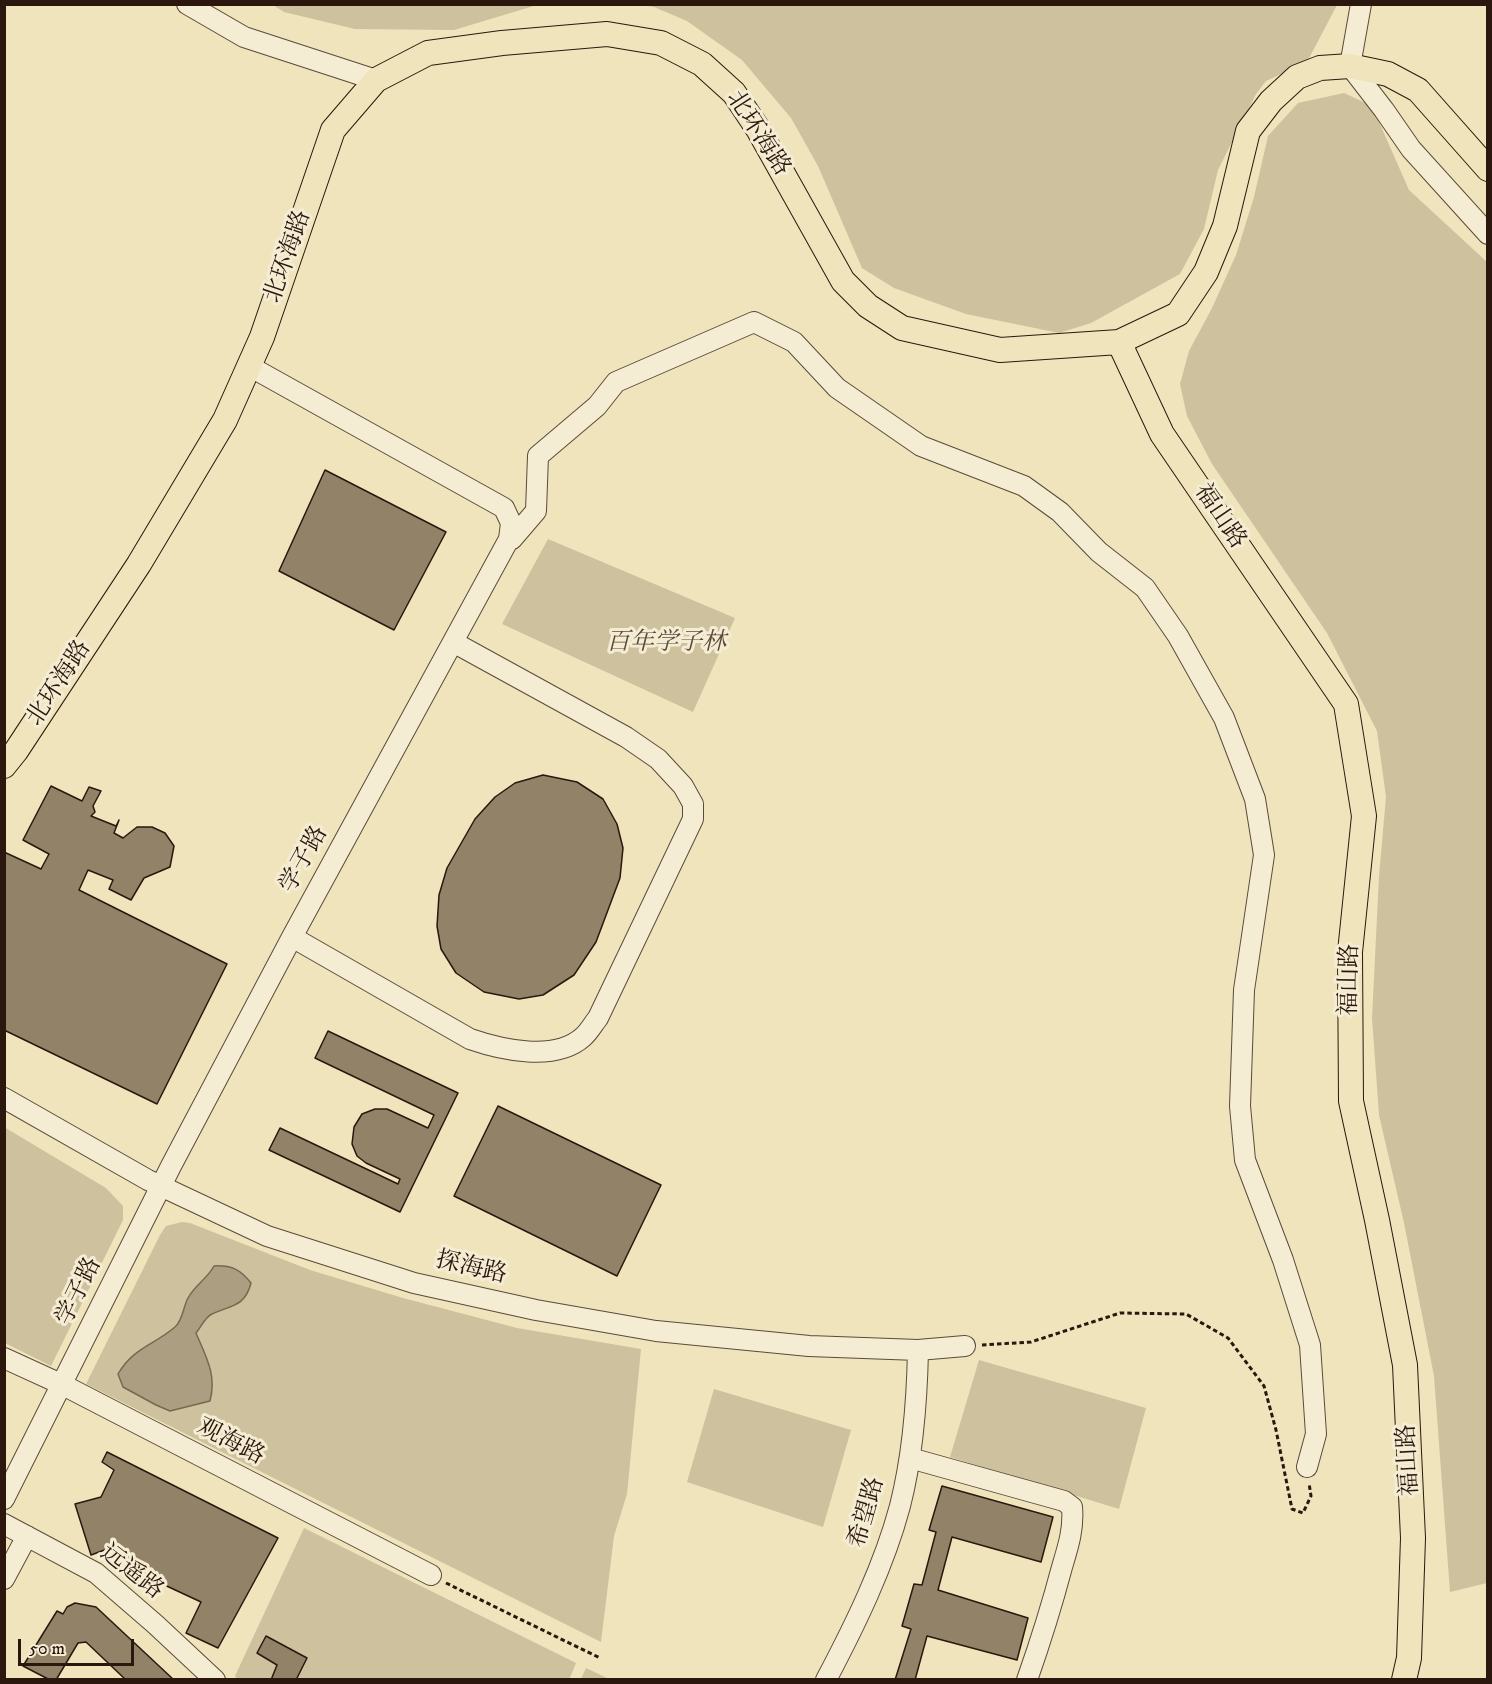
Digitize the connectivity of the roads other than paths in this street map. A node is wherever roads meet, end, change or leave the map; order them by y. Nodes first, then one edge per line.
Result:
1 (187, 4) edge
2 (1361, 4) edge
3 (1350, 66) junction
4 (376, 80) junction
5 (1488, 169) edge
6 (1488, 234) edge
7 (1119, 342) junction
8 (249, 366) junction
9 (512, 539) dead end
10 (453, 642) junction
11 (4, 766) edge
12 (292, 937) junction
13 (4, 1098) edge
14 (162, 1187) junction
15 (965, 1346) road end
16 (918, 1350) junction
17 (4, 1358) edge
18 (63, 1385) junction
19 (910, 1458) junction
20 (1308, 1467) road end
21 (4, 1499) edge
22 (4, 1524) edge
23 (27, 1536) junction
24 (431, 1575) road end
25 (4, 1579) edge
26 (215, 1680) edge
27 (826, 1680) edge
28 (1026, 1680) edge
29 (1404, 1680) edge

1 - 4 street
2 - 3 street
3 - 5 main road, 北环海路
3 - 6 street
3 - 7 main road, 北环海路
4 - 7 main road, 北环海路
4 - 8 main road, 北环海路
7 - 29 main road, 福山路
8 - 10 street, 学子路
8 - 11 main road, 北环海路
9 - 20 street
10 - 12 street, 学子路
10 - 12 street
12 - 14 street, 学子路
13 - 14 street, 探海路
14 - 16 street, 探海路
14 - 18 street, 学子路
15 - 16 street, 探海路
16 - 19 street, 希望路
17 - 18 street, 观海路
18 - 21 street, 学子路
18 - 24 street, 观海路
19 - 27 street, 希望路
19 - 28 street
22 - 23 street, 远遥路
23 - 25 street
23 - 26 street, 远遥路

